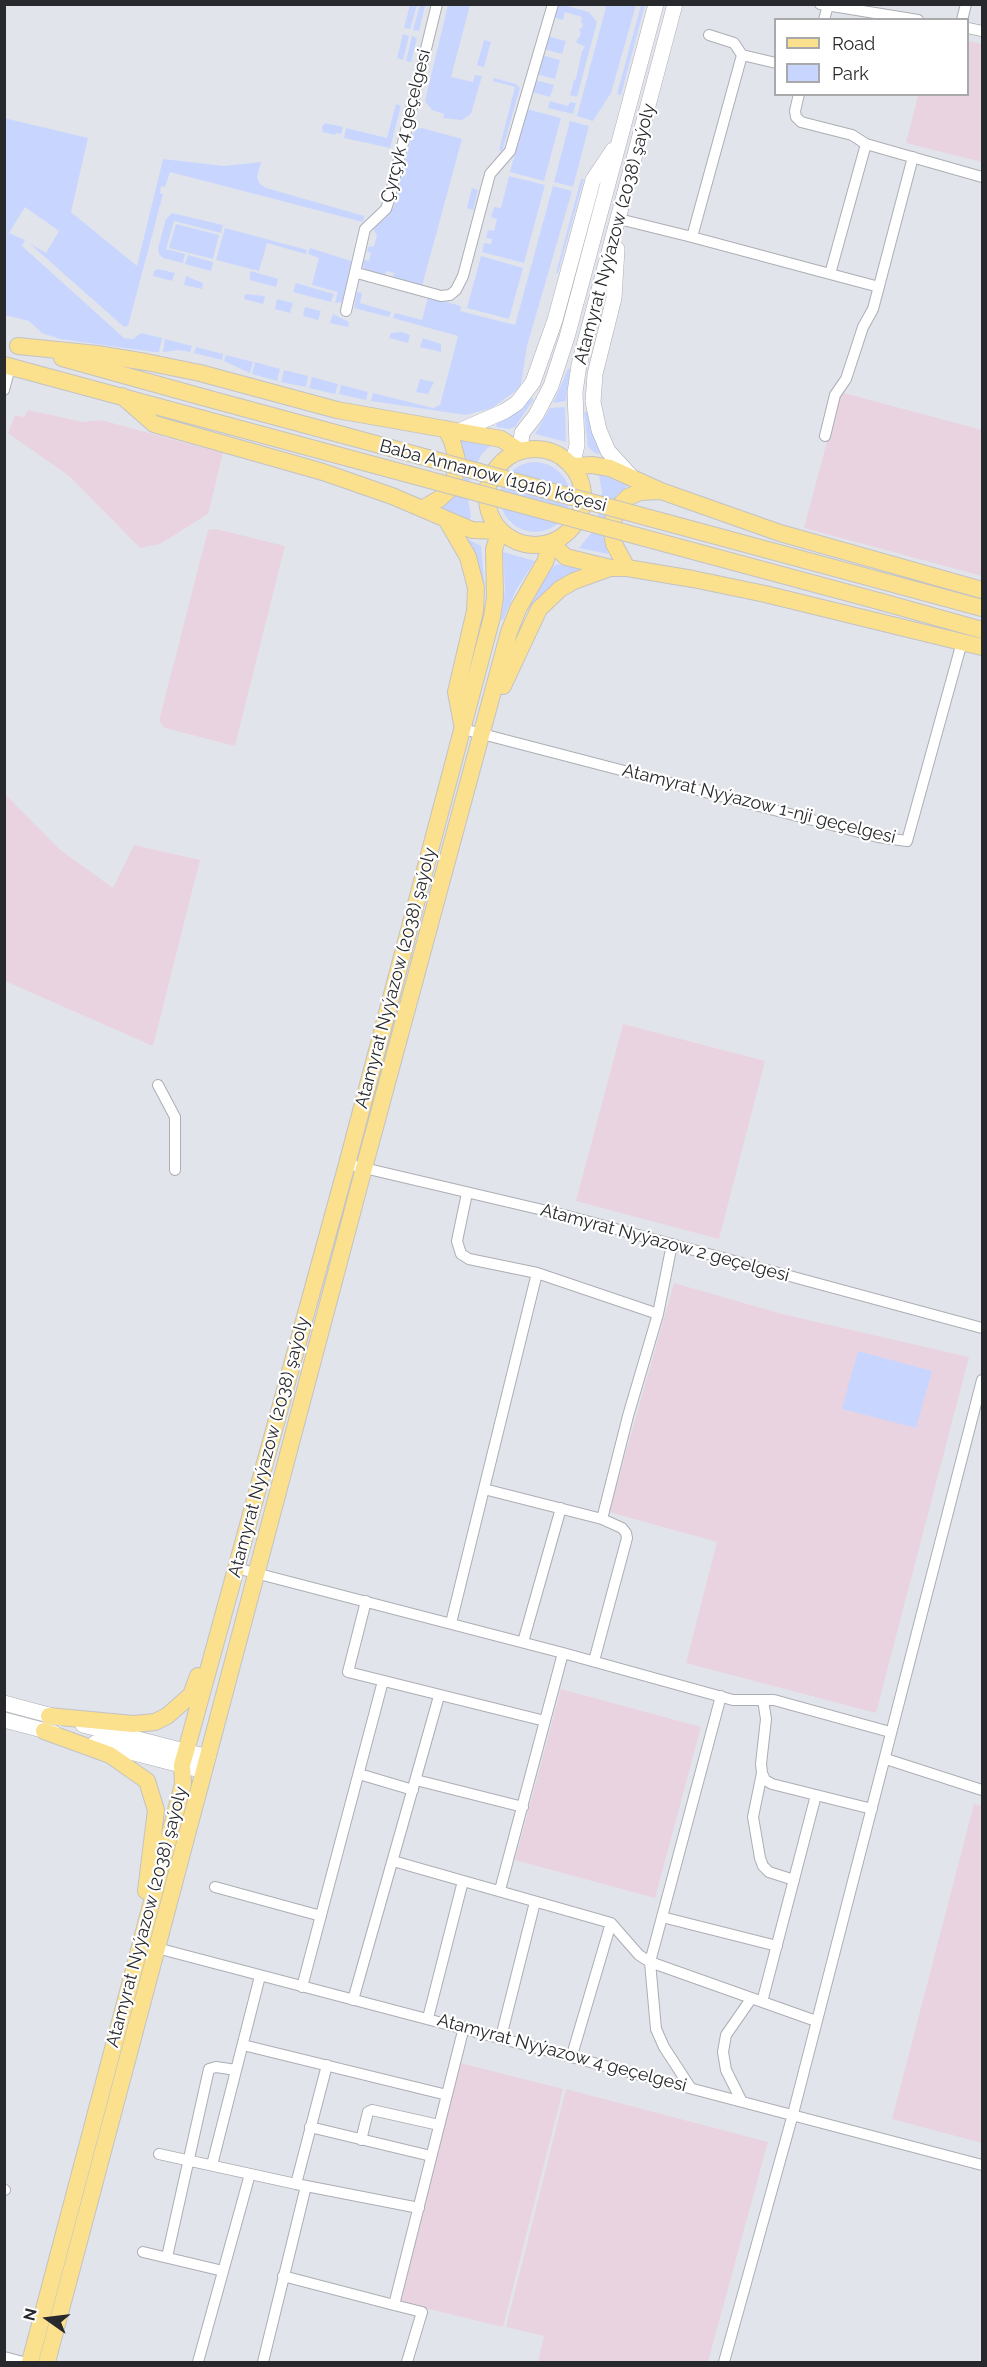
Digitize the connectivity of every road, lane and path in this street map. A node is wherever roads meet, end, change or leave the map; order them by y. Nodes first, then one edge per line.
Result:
1 (437, 4) edge
2 (553, 4) edge
3 (656, 4) edge
4 (675, 4) edge
5 (824, 5) edge
6 (905, 18) edge
7 (709, 35) dead end
8 (742, 55) junction
9 (774, 63) edge
10 (799, 96) edge
11 (620, 141) junction
12 (866, 144) junction
13 (913, 156) junction
14 (982, 177) edge
15 (619, 219) junction
16 (692, 237) junction
17 (357, 273) junction
18 (830, 274) junction
19 (879, 287) junction
20 (346, 311) dead end
21 (11, 344) edge
22 (7, 366) edge
23 (4, 390) edge
24 (122, 396) junction
25 (453, 430) junction
26 (825, 436) dead end
27 (520, 451) junction
28 (572, 466) junction
29 (632, 477) junction
30 (661, 491) junction
31 (422, 509) junction
32 (446, 519) junction
33 (500, 531) junction
34 (551, 543) junction
35 (619, 568) junction
36 (982, 590) edge
37 (982, 608) edge
38 (982, 630) edge
39 (962, 642) junction
40 (982, 647) edge
41 (463, 729) junction
42 (482, 734) junction
43 (158, 1085) dead end
44 (347, 1164) junction
45 (364, 1168) junction
46 (176, 1170) dead end
47 (467, 1193) junction
48 (672, 1245) junction
49 (537, 1273) junction
50 (658, 1314) junction
51 (982, 1328) edge
52 (982, 1380) edge
53 (484, 1489) junction
54 (561, 1508) junction
55 (602, 1519) junction
56 (236, 1568) junction
57 (257, 1573) junction
58 (366, 1601) junction
59 (451, 1623) junction
60 (523, 1642) junction
61 (563, 1653) junction
62 (594, 1661) junction
63 (383, 1681) junction
64 (439, 1696) junction
65 (721, 1696) junction
66 (763, 1700) junction
67 (4, 1703) edge
68 (4, 1720) edge
69 (545, 1721) junction
70 (47, 1723) junction
71 (890, 1732) junction
72 (184, 1758) junction
73 (886, 1759) junction
74 (206, 1764) junction
75 (762, 1773) junction
76 (358, 1774) junction
77 (415, 1785) junction
78 (982, 1790) edge
79 (816, 1795) junction
80 (523, 1807) junction
81 (872, 1809) junction
82 (393, 1861) junction
83 (794, 1880) junction
84 (463, 1881) junction
85 (215, 1887) dead end
86 (500, 1890) junction
87 (535, 1902) junction
88 (321, 1916) junction
89 (662, 1917) junction
90 (611, 1923) junction
91 (141, 1944) junction
92 (777, 1946) junction
93 (157, 1948) junction
94 (650, 1962) junction
95 (260, 1976) junction
96 (302, 1987) junction
97 (751, 1999) junction
98 (353, 2000) junction
99 (762, 2002) junction
100 (428, 2018) junction
101 (816, 2021) junction
102 (464, 2027) junction
103 (501, 2037) junction
104 (243, 2045) junction
105 (572, 2055) junction
106 (327, 2065) junction
107 (236, 2070) junction
108 (690, 2087) junction
109 (447, 2095) junction
110 (741, 2100) junction
111 (793, 2114) junction
112 (439, 2125) junction
113 (310, 2127) junction
114 (361, 2140) junction
115 (159, 2154) dead end
116 (431, 2156) junction
117 (189, 2160) junction
118 (982, 2164) edge
119 (212, 2165) junction
120 (250, 2174) junction
121 (301, 2185) junction
122 (419, 2208) junction
123 (143, 2252) dead end
124 (167, 2257) junction
125 (223, 2271) junction
126 (283, 2276) junction
127 (394, 2305) junction
128 (4, 2357) edge
129 (39, 2361) edge
130 (198, 2362) edge
131 (263, 2362) edge
132 (407, 2362) edge
133 (724, 2362) edge

1 - 17 street, Çyrçyk 4 geçelgesi
2 - 17 street
3 - 11 main road, Atamyrat Nyýazow (2038) şaýoly
4 - 15 main road, Atamyrat Nyýazow (2038) şaýoly
5 - 6 street
7 - 8 street
8 - 9 street
8 - 16 street
10 - 12 street
11 - 25 main road
11 - 27 main road, Atamyrat Nyýazow (2038) şaýoly
12 - 13 street
12 - 18 street
13 - 14 street
13 - 19 street
15 - 16 street
15 - 28 main road, Atamyrat Nyýazow (2038) şaýoly
15 - 29 main road
16 - 18 street
17 - 20 street, Çyrçyk 4 geçelgesi
18 - 19 street
19 - 26 street
21 - 25 main road
21 - 37 main road, Baba Annanow (1916) köçesi, bridge
22 - 23 street
22 - 24 main road, Baba Annanow (1916) köçesi
24 - 31 main road
24 - 38 main road, Baba Annanow (1916) köçesi, bridge
25 - 27 main road
25 - 31 main road
27 - 28 main road
27 - 33 main road
28 - 29 main road
28 - 34 main road
29 - 30 main road
30 - 35 main road
30 - 36 main road
31 - 32 main road
32 - 33 main road
32 - 41 main road
33 - 34 main road
33 - 41 main road, Atamyrat Nyýazow (2038) şaýoly
34 - 35 main road
34 - 42 main road, Atamyrat Nyýazow (2038) şaýoly
35 - 39 main road
35 - 42 main road
39 - 40 main road
39 - 42 street, Atamyrat Nyýazow 1-nji geçelgesi
41 - 42 street
41 - 44 main road, Atamyrat Nyýazow (2038) şaýoly
42 - 45 main road, Atamyrat Nyýazow (2038) şaýoly
43 - 46 street
44 - 45 street, Atamyrat Nyýazow 2 geçelgesi
44 - 56 main road, Atamyrat Nyýazow (2038) şaýoly
45 - 47 street, Atamyrat Nyýazow 2 geçelgesi
45 - 57 main road, Atamyrat Nyýazow (2038) şaýoly
47 - 48 street, Atamyrat Nyýazow 2 geçelgesi
47 - 49 street
48 - 50 street
48 - 51 street, Atamyrat Nyýazow 2 geçelgesi
49 - 50 street
49 - 53 street
50 - 55 street
52 - 71 street
53 - 54 street
53 - 59 street
54 - 55 street
54 - 60 street
55 - 62 street
56 - 57 street
56 - 70 main road
56 - 72 main road, Atamyrat Nyýazow (2038) şaýoly
57 - 58 street
57 - 74 main road, Atamyrat Nyýazow (2038) şaýoly
58 - 59 street
58 - 63 street
59 - 60 street
60 - 61 street
61 - 62 street
61 - 69 street
62 - 65 street
63 - 64 street
63 - 76 street
64 - 69 street
64 - 77 street
65 - 66 street
65 - 89 street
66 - 71 street
66 - 75 street
67 - 70 main road
68 - 70 main road
69 - 80 street
70 - 72 main road
70 - 91 main road
71 - 73 street
72 - 74 main road
72 - 91 main road, Atamyrat Nyýazow (2038) şaýoly
73 - 78 street
73 - 81 street
74 - 93 main road, Atamyrat Nyýazow (2038) şaýoly
75 - 79 street
75 - 83 street
76 - 77 street
76 - 88 street
77 - 80 street
77 - 82 street
79 - 81 street
79 - 83 street
80 - 86 street
81 - 101 street
82 - 84 street
82 - 98 street
83 - 92 street
84 - 86 street
84 - 100 street
85 - 88 street
86 - 87 street
87 - 90 street
87 - 103 street
88 - 96 street
89 - 92 street
89 - 94 street
90 - 94 street
90 - 105 street
91 - 93 street, Atamyrat Nyýazow 4 geçelgesi
91 - 129 main road, Atamyrat Nyýazow (2038) şaýoly
92 - 99 street
93 - 95 street, Atamyrat Nyýazow 4 geçelgesi
93 - 129 main road, Atamyrat Nyýazow (2038) şaýoly
94 - 97 street
94 - 108 street
95 - 96 street, Atamyrat Nyýazow 4 geçelgesi
95 - 104 street
96 - 98 street, Atamyrat Nyýazow 4 geçelgesi
97 - 99 street
97 - 110 street
98 - 100 street, Atamyrat Nyýazow 4 geçelgesi
99 - 101 street
100 - 102 street, Atamyrat Nyýazow 4 geçelgesi
101 - 111 street
102 - 103 street, Atamyrat Nyýazow 4 geçelgesi
102 - 109 street
103 - 105 street, Atamyrat Nyýazow 4 geçelgesi
104 - 106 street
104 - 107 street
105 - 108 street, Atamyrat Nyýazow 4 geçelgesi
106 - 109 street
106 - 113 street
107 - 117 street
107 - 119 street
108 - 110 street, Atamyrat Nyýazow 4 geçelgesi
109 - 112 street
110 - 111 street, Atamyrat Nyýazow 4 geçelgesi
111 - 118 street, Atamyrat Nyýazow 4 geçelgesi
111 - 133 street
112 - 114 street
112 - 116 street
113 - 114 street
113 - 121 street
114 - 116 street
115 - 117 street
116 - 122 street
117 - 119 street
117 - 124 street
119 - 120 street
120 - 121 street
120 - 125 street
121 - 122 street
121 - 126 street
122 - 127 street
123 - 124 street
124 - 125 street
125 - 130 street
126 - 127 street
126 - 131 street
127 - 132 street
128 - 129 street

